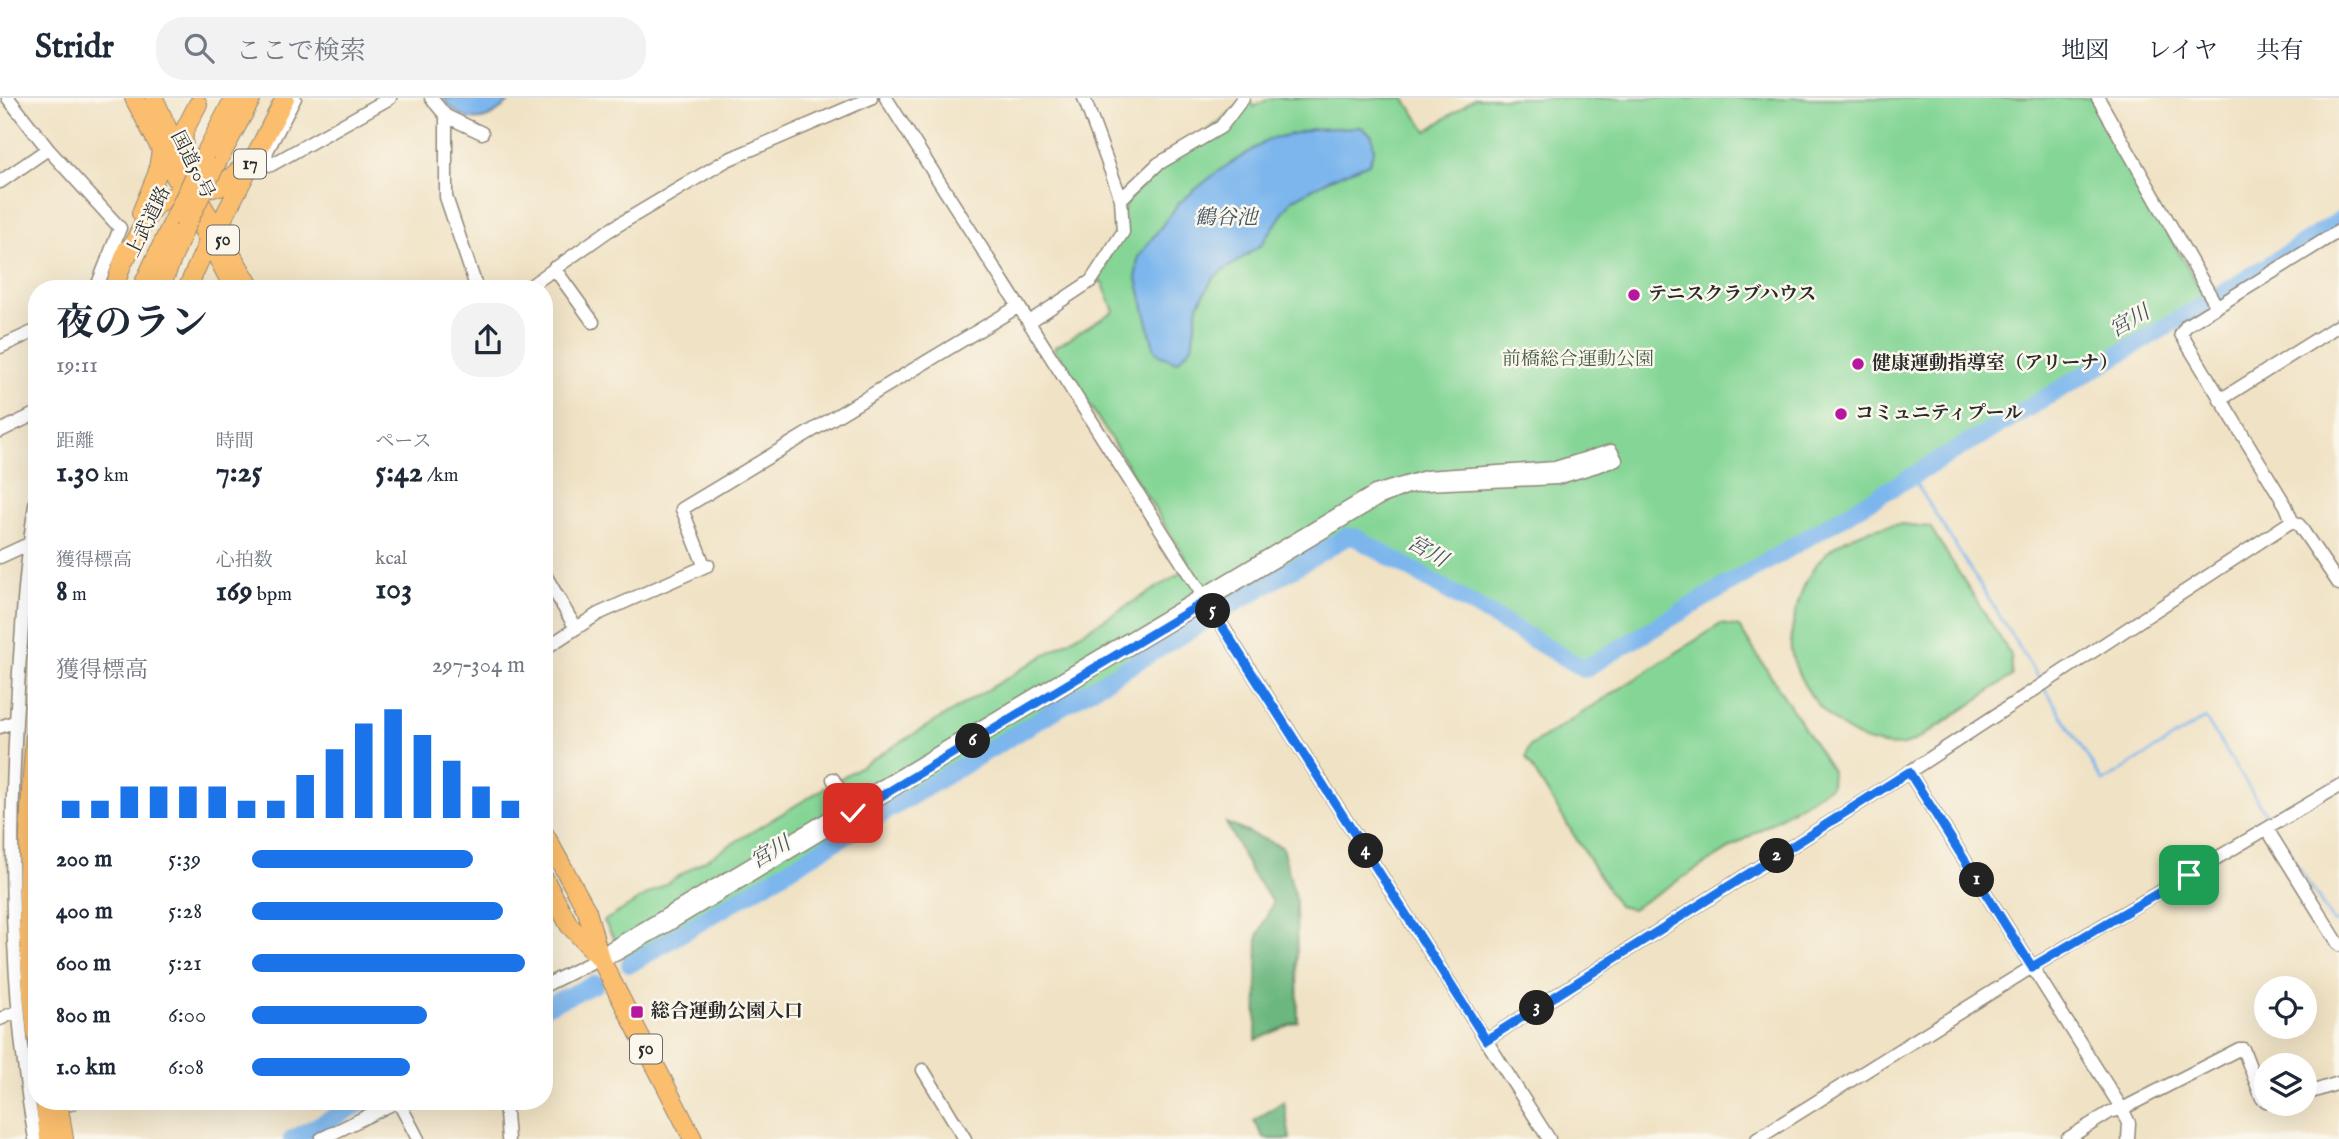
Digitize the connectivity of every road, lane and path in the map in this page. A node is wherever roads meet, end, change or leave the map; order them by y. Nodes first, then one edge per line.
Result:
1 (8, 98) edge
2 (134, 98) edge
3 (234, 98) edge
4 (252, 98) edge
5 (390, 98) edge
6 (431, 98) edge
7 (872, 98) edge
8 (886, 98) edge
9 (1084, 98) edge
10 (1243, 98) edge
11 (2098, 98) edge
12 (155, 99) edge
13 (289, 100) edge
14 (200, 101) edge
15 (446, 116) junction
16 (482, 133) dead end
17 (263, 141) junction
18 (48, 149) junction
19 (161, 150) junction
20 (209, 161) junction
21 (0, 182) edge
22 (189, 188) junction
23 (1121, 199) junction
24 (180, 222) junction
25 (2339, 231) edge
26 (213, 236) junction
27 (124, 261) junction
28 (554, 268) junction
29 (100, 280) edge
30 (117, 280) edge
31 (146, 280) edge
32 (163, 280) edge
33 (191, 280) edge
34 (203, 280) edge
35 (219, 280) edge
36 (230, 280) edge
37 (245, 280) edge
38 (474, 280) edge
39 (538, 280) edge
40 (1018, 306) junction
41 (2217, 307) junction
42 (593, 322) dead end
43 (1029, 322) junction
44 (2339, 325) edge
45 (28, 334) edge
46 (0, 347) edge
47 (2220, 400) junction
48 (28, 418) edge
49 (0, 431) edge
50 (2292, 521) junction
51 (28, 544) edge
52 (0, 557) edge
53 (2339, 584) edge
54 (553, 589) edge
55 (28, 595) edge
56 (1206, 601) junction
57 (575, 627) junction
58 (553, 643) edge
59 (16, 722) junction
60 (0, 727) edge
61 (1909, 772) junction
62 (833, 779) dead end
63 (2339, 786) edge
64 (851, 809) junction
65 (2267, 829) junction
66 (28, 838) edge
67 (553, 849) edge
68 (553, 895) edge
69 (6, 897) edge
70 (28, 900) edge
71 (2339, 945) edge
72 (600, 958) junction
73 (2032, 967) junction
74 (553, 982) edge
75 (18, 1011) junction
76 (0, 1019) edge
77 (1486, 1040) junction
78 (923, 1070) dead end
79 (2254, 1077) edge
80 (2339, 1083) edge
81 (28, 1086) edge
82 (2317, 1090) edge
83 (2122, 1109) junction
84 (31, 1110) edge
85 (43, 1110) edge
86 (66, 1110) edge
87 (380, 1110) edge
88 (403, 1110) edge
89 (506, 1110) edge
90 (35, 1138) edge
91 (64, 1139) edge
92 (321, 1139) edge
93 (418, 1139) edge
94 (508, 1139) edge
95 (693, 1139) edge
96 (965, 1139) edge
97 (1549, 1139) edge
98 (1757, 1139) edge
99 (2067, 1139) edge
100 (2128, 1139) edge

1 - 18 street
2 - 19 highway, 国道50号 / 50
3 - 20 highway, 上武道路 / 17
4 - 20 highway, 上武道路 / 17
5 - 13 street
6 - 15 street
7 - 28 street
8 - 40 street
9 - 23 street
10 - 23 street
11 - 41 street
12 - 14 highway
12 - 22 highway, 国道50号 / 50
13 - 17 highway, 17
14 - 22 highway
15 - 16 street
15 - 38 street
17 - 22 highway
17 - 26 highway, 17
18 - 21 street
18 - 29 street
19 - 22 highway, 国道50号 / 50
19 - 27 highway
20 - 24 highway, 上武道路 / 17, bridge
22 - 26 highway, 国道50号 / 50
22 - 27 highway
23 - 43 street
24 - 31 highway, 上武道路 / 17
24 - 32 highway, 上武道路 / 17
25 - 41 street
26 - 33 highway, 17
26 - 36 highway, 国道50号 / 50
26 - 37 highway, 国道50号 / 50
27 - 30 highway
28 - 39 street
28 - 42 street
34 - 35 highway
40 - 43 street
40 - 57 street
41 - 47 street
43 - 56 street
44 - 47 street
45 - 46 street
47 - 50 street
48 - 49 street
50 - 53 street
50 - 61 street
51 - 52 street
54 - 57 street
55 - 59 street
56 - 56 street
56 - 64 street
56 - 77 street
57 - 58 street
59 - 60 street
59 - 69 street
61 - 73 street
61 - 77 street
62 - 64 street
63 - 65 street
64 - 72 street
65 - 71 street
65 - 73 street
66 - 70 highway
67 - 72 highway, 50
68 - 72 highway, 50
69 - 75 street
72 - 74 street
72 - 95 highway, 50
73 - 83 street
73 - 98 street
75 - 76 street
75 - 81 street
77 - 97 street
78 - 96 street
79 - 83 street
80 - 82 street
83 - 99 street
83 - 100 street
84 - 90 street
85 - 90 highway
86 - 91 highway
87 - 92 street
88 - 93 street
89 - 94 street

